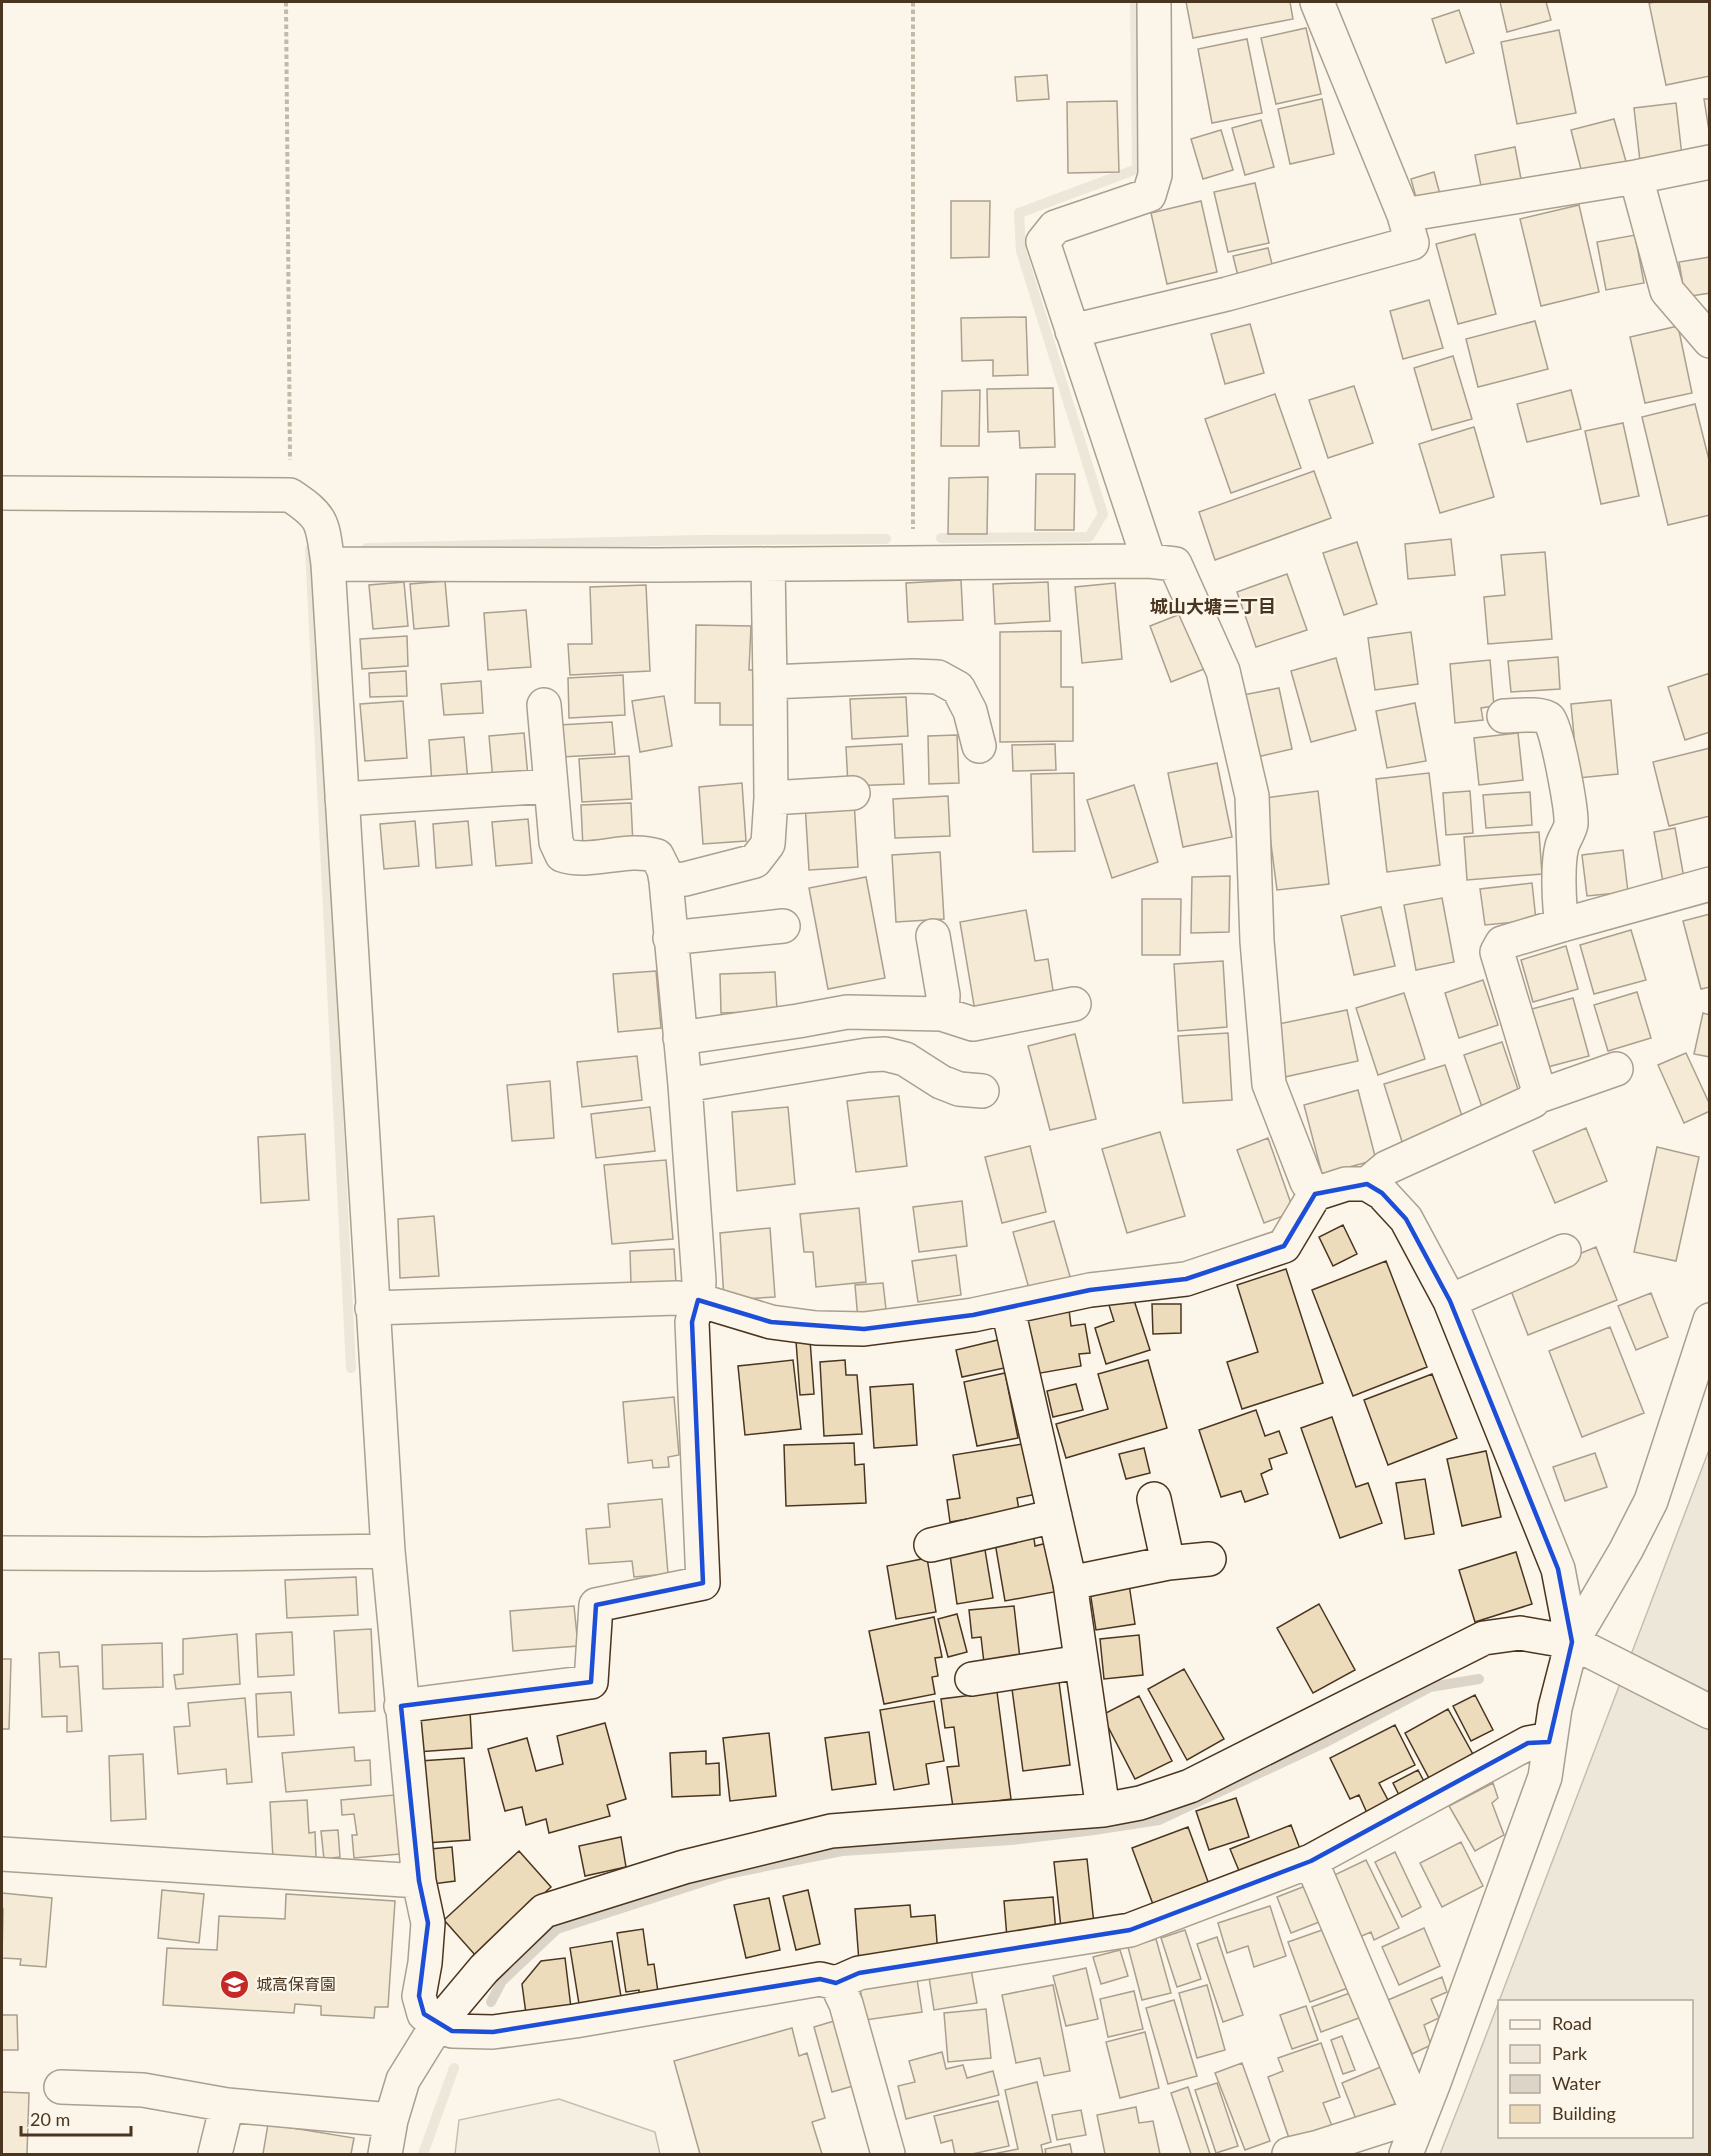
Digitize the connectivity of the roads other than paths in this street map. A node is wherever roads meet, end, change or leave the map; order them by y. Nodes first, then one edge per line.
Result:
1 (1154, 2) edge
2 (1317, 2) edge
3 (1710, 162) edge
4 (1636, 177) junction
5 (1404, 215) junction
6 (1072, 331) junction
7 (1710, 341) edge
8 (2, 494) edge
9 (1149, 561) junction
10 (328, 564) junction
11 (768, 564) junction
12 (771, 682) junction
13 (544, 705) dead end
14 (1504, 716) dead end
15 (979, 746) dead end
16 (551, 786) junction
17 (853, 793) dead end
18 (771, 798) junction
19 (342, 799) junction
20 (666, 881) junction
21 (1710, 884) edge
22 (1562, 925) junction
23 (783, 926) dead end
24 (933, 936) dead end
25 (670, 938) junction
26 (1074, 1004) dead end
27 (942, 1014) junction
28 (680, 1038) junction
29 (1616, 1069) dead end
30 (685, 1085) junction
31 (982, 1091) dead end
32 (1537, 1094) junction
33 (1367, 1184) junction
34 (1315, 1194) junction
35 (1564, 1251) dead end
36 (698, 1300) junction
37 (1450, 1301) junction
38 (372, 1308) junction
39 (1008, 1309) junction
40 (1710, 1320) edge
41 (1154, 1499) dead end
42 (1055, 1516) junction
43 (931, 1545) dead end
44 (388, 1551) junction
45 (2, 1553) edge
46 (1209, 1559) dead end
47 (1168, 1563) junction
48 (1070, 1583) junction
49 (1584, 1649) junction
50 (1081, 1662) junction
51 (972, 1679) dead end
52 (401, 1706) junction
53 (1710, 1712) edge
54 (1549, 1742) junction
55 (1103, 1810) junction
56 (2, 1854) edge
57 (1311, 1861) junction
58 (418, 1881) junction
59 (836, 1983) junction
60 (436, 2025) junction
61 (61, 2087) dead end
62 (227, 2105) junction
63 (1421, 2114) junction
64 (391, 2120) junction
65 (216, 2154) edge
66 (385, 2154) edge
67 (888, 2154) edge
68 (1289, 2154) edge
69 (1406, 2154) edge

1 - 6 street
2 - 5 street
3 - 4 street
4 - 5 street
4 - 7 street
5 - 6 street
6 - 9 street
8 - 10 street
9 - 11 street
9 - 34 street
10 - 11 street
10 - 19 street
11 - 12 street
12 - 15 street
12 - 18 street
13 - 16 street
14 - 22 street
16 - 19 street
16 - 20 street
17 - 18 street
18 - 20 street
19 - 38 street
20 - 25 street
21 - 22 street
22 - 32 street
23 - 25 street
24 - 27 street
25 - 28 street
26 - 27 street
27 - 28 street
28 - 30 street
29 - 32 street
30 - 31 street
30 - 36 street
32 - 33 street
33 - 34 street
33 - 37 street
34 - 39 street
35 - 37 street
36 - 38 street
36 - 39 street
36 - 52 street
37 - 49 street
38 - 44 street
39 - 42 street
40 - 49 street
41 - 47 street
42 - 43 street
42 - 48 street
44 - 45 street
44 - 52 street
46 - 47 street
47 - 48 street
48 - 50 street
49 - 53 street
49 - 54 street
49 - 55 street
50 - 51 street
50 - 55 street
52 - 58 street
54 - 57 street
54 - 63 street
55 - 60 street
56 - 58 street
57 - 59 street
57 - 63 street
58 - 60 street
59 - 60 street
59 - 67 street
60 - 64 street
61 - 62 street
62 - 64 street
62 - 65 street
63 - 68 street
63 - 69 street
64 - 66 street

